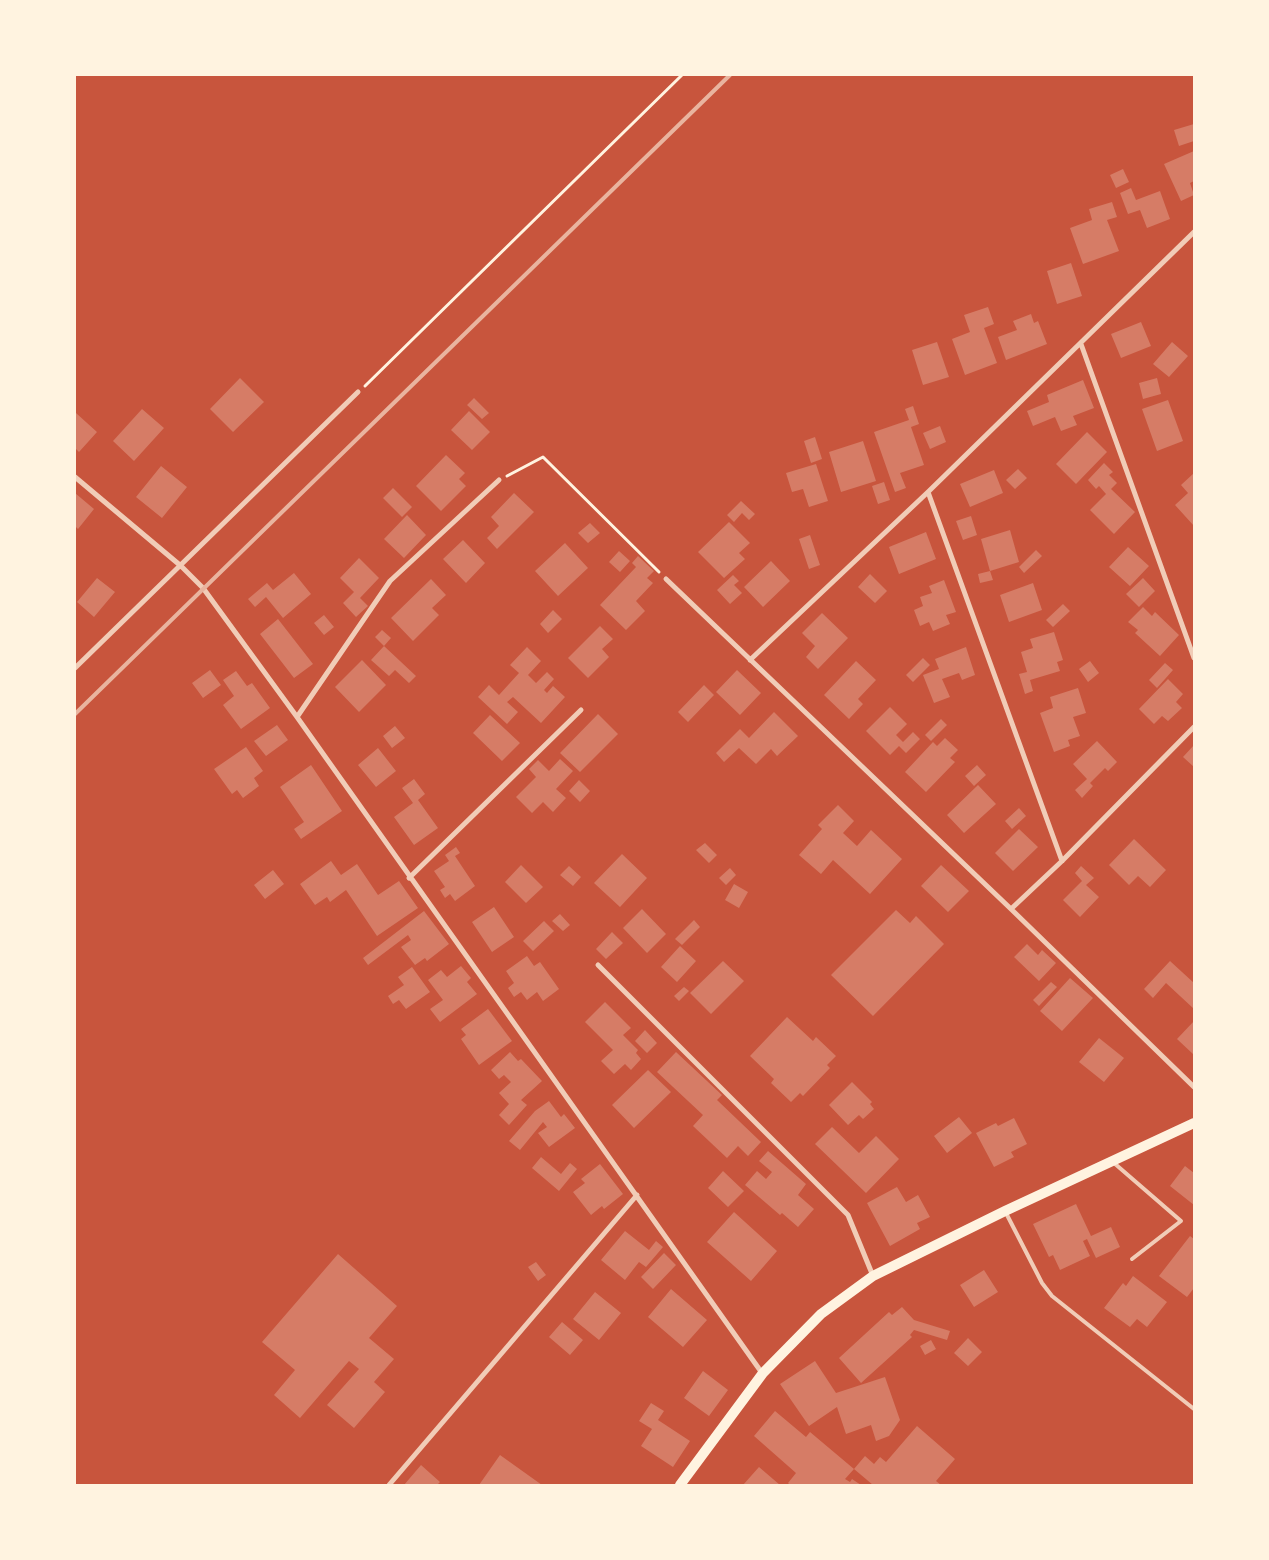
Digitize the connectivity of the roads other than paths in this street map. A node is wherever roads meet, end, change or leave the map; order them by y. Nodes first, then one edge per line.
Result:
1 (1194, 232) edge
2 (1081, 344) junction
3 (358, 392) road end
4 (75, 477) edge
5 (499, 480) road end
6 (928, 492) junction
7 (181, 566) junction
8 (666, 579) road end
9 (1194, 658) edge
10 (750, 660) junction
11 (75, 668) edge
12 (581, 710) dead end
13 (297, 717) junction
14 (1194, 727) edge
15 (1062, 861) junction
16 (409, 878) junction
17 (1012, 909) junction
18 (598, 965) dead end
19 (1194, 1087) edge
20 (1194, 1123) edge
21 (1112, 1161) junction
22 (637, 1195) junction
23 (1005, 1211) junction
24 (1132, 1259) dead end
25 (873, 1276) junction
26 (763, 1373) junction
27 (1194, 1409) edge
28 (389, 1485) edge
29 (680, 1485) edge

1 - 2 street
2 - 6 street
2 - 9 street
3 - 7 street
4 - 7 street
5 - 13 street
6 - 10 street
6 - 15 street
7 - 11 street
7 - 13 street
8 - 10 street
10 - 17 street
12 - 16 street
13 - 16 street
14 - 15 street
15 - 17 street
16 - 22 street
17 - 19 street
18 - 25 street
20 - 21 main road
21 - 23 main road
21 - 24 lane
22 - 26 street
22 - 28 street
23 - 25 main road
23 - 27 lane
25 - 26 main road
26 - 29 main road

